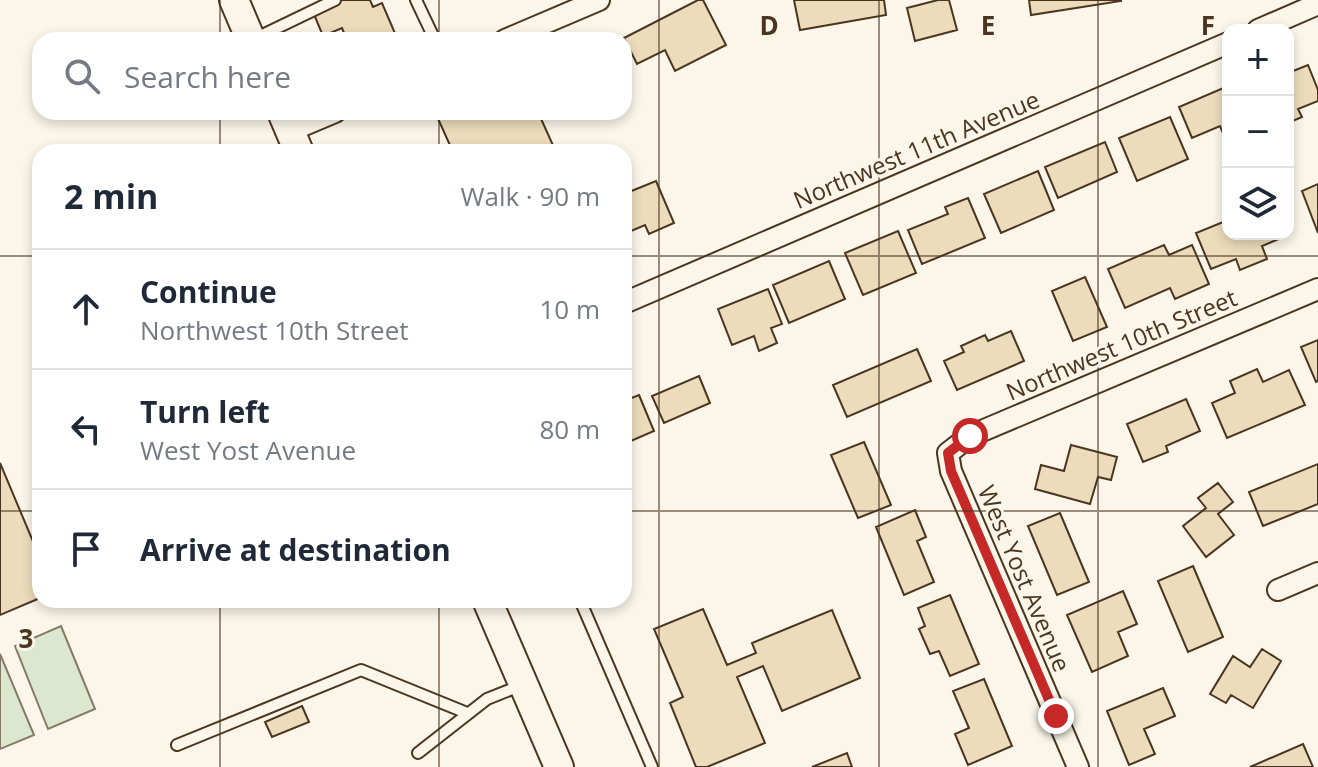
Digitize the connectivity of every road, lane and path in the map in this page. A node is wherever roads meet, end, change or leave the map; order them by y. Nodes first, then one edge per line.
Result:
1 (234, 0) edge
2 (335, 0) edge
3 (416, 0) edge
4 (599, 0) edge
5 (1318, 4) edge
6 (1272, 24) edge
7 (248, 32) edge
8 (268, 32) edge
9 (431, 32) edge
10 (524, 32) edge
11 (1222, 46) edge
12 (317, 120) edge
13 (290, 132) edge
14 (1318, 289) edge
15 (632, 300) edge
16 (948, 453) joint
17 (1318, 573) edge
18 (1278, 590) dead end
19 (490, 608) edge
20 (583, 608) edge
21 (523, 685) junction
22 (467, 713) junction
23 (177, 745) dead end
24 (418, 753) dead end
25 (559, 767) edge
26 (652, 767) edge
27 (1078, 767) edge

1 - 7 main road
2 - 8 lane
3 - 9 lane
4 - 10 street
5 - 6 street
11 - 15 street, Northwest 11th Avenue
12 - 13 street
14 - 16 street, Northwest 10th Street
16 - 27 street, West Yost Avenue
17 - 18 street
19 - 21 main road
20 - 26 lane
21 - 22 lane
21 - 25 main road
22 - 23 lane
22 - 24 lane

